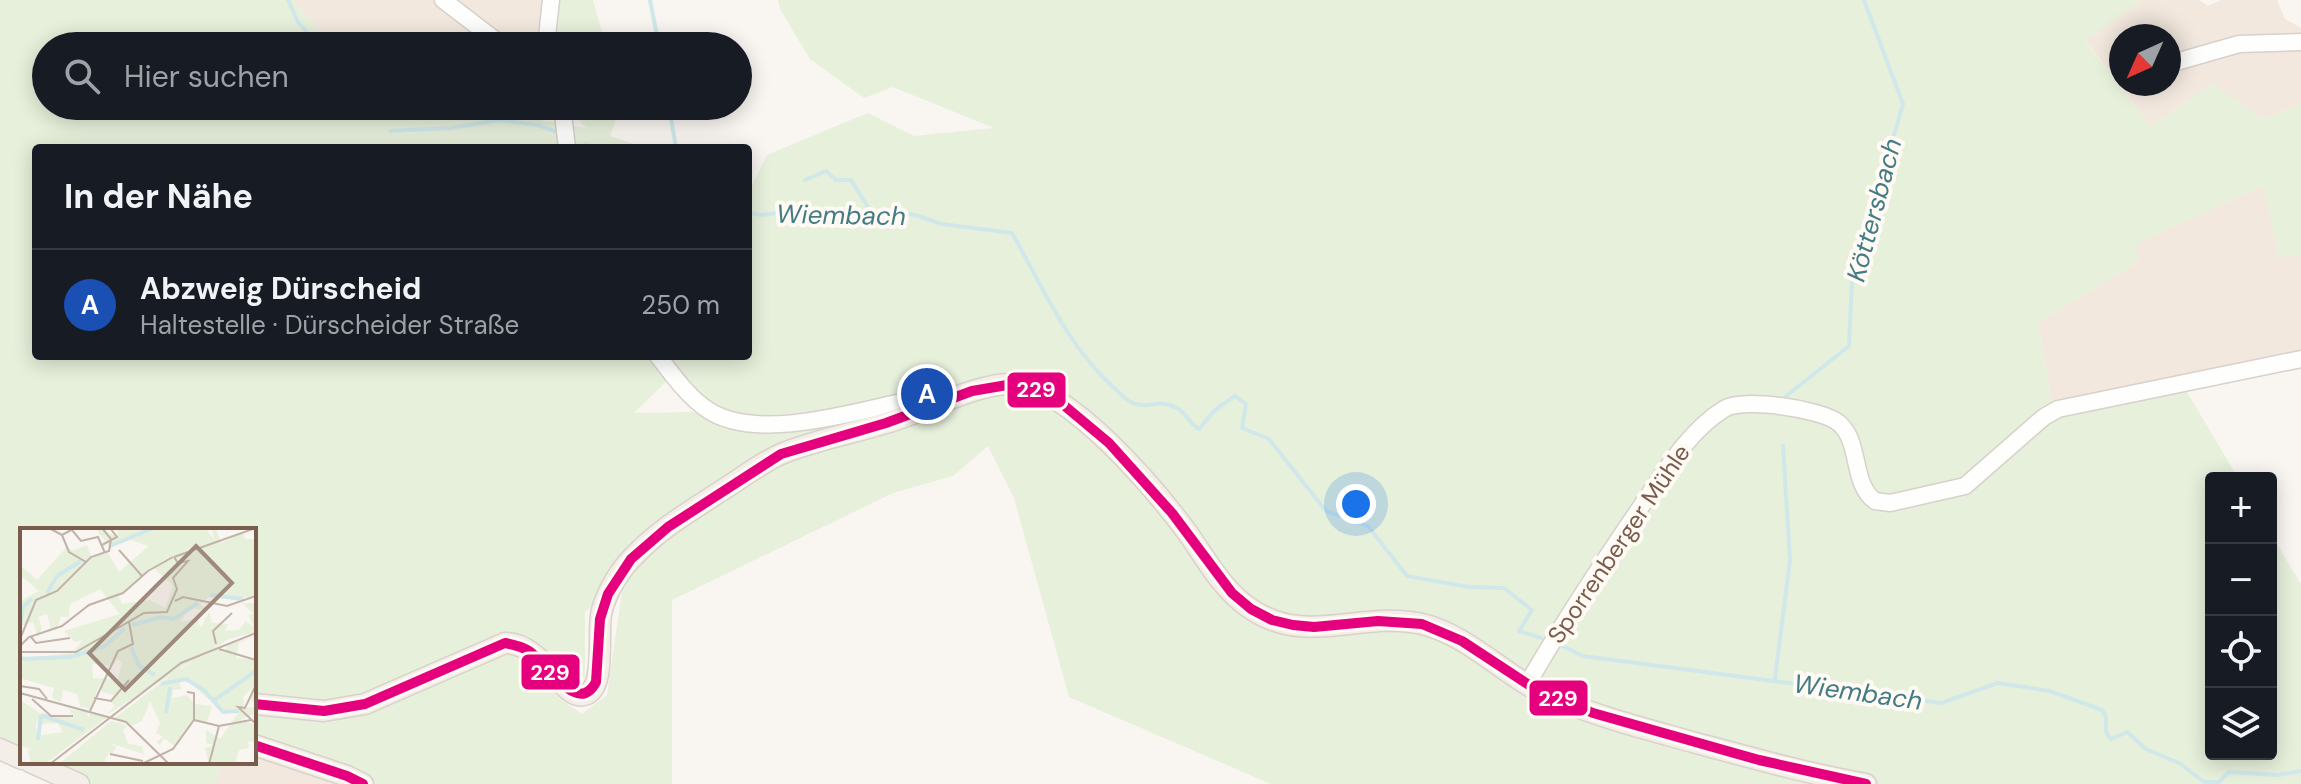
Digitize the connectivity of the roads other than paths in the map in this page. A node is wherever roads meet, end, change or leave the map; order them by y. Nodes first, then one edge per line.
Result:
1 (443, 0) edge
2 (551, 0) edge
3 (485, 32) edge
4 (548, 32) edge
5 (2301, 42) edge
6 (2181, 61) edge
7 (565, 120) edge
8 (567, 144) edge
9 (2301, 359) edge
10 (661, 360) edge
11 (930, 408) junction
12 (1527, 685) junction
13 (256, 704) edge
14 (256, 746) edge
15 (0, 749) edge
16 (20, 758) edge
17 (34, 764) edge
18 (79, 784) edge
19 (363, 784) edge
20 (1866, 784) edge

1 - 3 street
2 - 4 street
5 - 6 street
7 - 8 street
9 - 12 street, Sporrenberger Mühle
10 - 11 street
11 - 12 main road
11 - 13 main road
12 - 20 main road
14 - 19 main road
15 - 16 main road
17 - 18 main road

